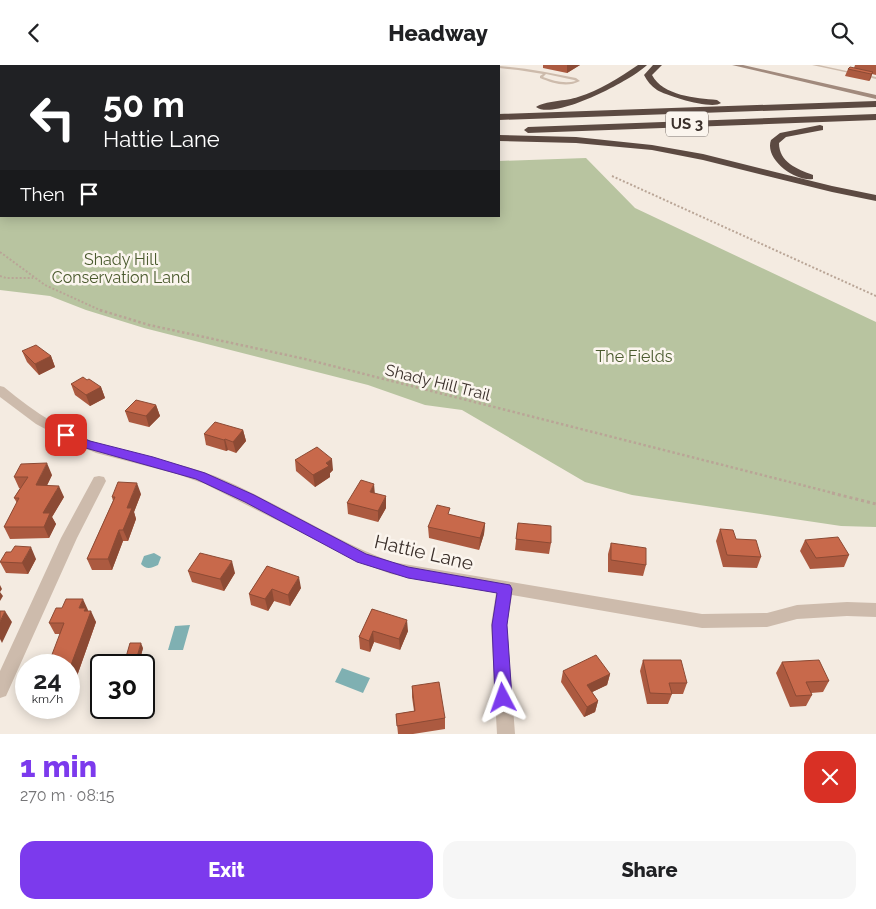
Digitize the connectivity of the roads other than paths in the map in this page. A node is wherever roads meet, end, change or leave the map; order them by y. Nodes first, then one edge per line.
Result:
1 (643, 65) edge
2 (658, 65) edge
3 (735, 65) edge
4 (755, 65) edge
5 (814, 65) edge
6 (500, 67) edge
7 (546, 73) junction
8 (876, 78) edge
9 (859, 93) junction
10 (876, 97) edge
11 (876, 104) edge
12 (836, 105) junction
13 (500, 111) edge
14 (500, 117) edge
15 (876, 117) edge
16 (876, 123) edge
17 (500, 131) edge
18 (500, 138) edge
19 (876, 193) edge
20 (876, 198) edge
21 (0, 390) edge
22 (99, 481) dead end
23 (505, 589) junction
24 (876, 610) edge
25 (0, 690) edge
26 (506, 734) edge

1 - 13 highway
2 - 12 highway
3 - 9 main road
4 - 9 main road
5 - 8 lane
6 - 7 lane
7 - 7 lane
9 - 10 main road
11 - 12 highway, US 3
12 - 14 highway, US 3
15 - 17 highway, US 3
16 - 19 highway
18 - 20 highway
21 - 23 street, Hattie Lane
22 - 25 street
23 - 24 street, Hattie Lane
23 - 26 street

